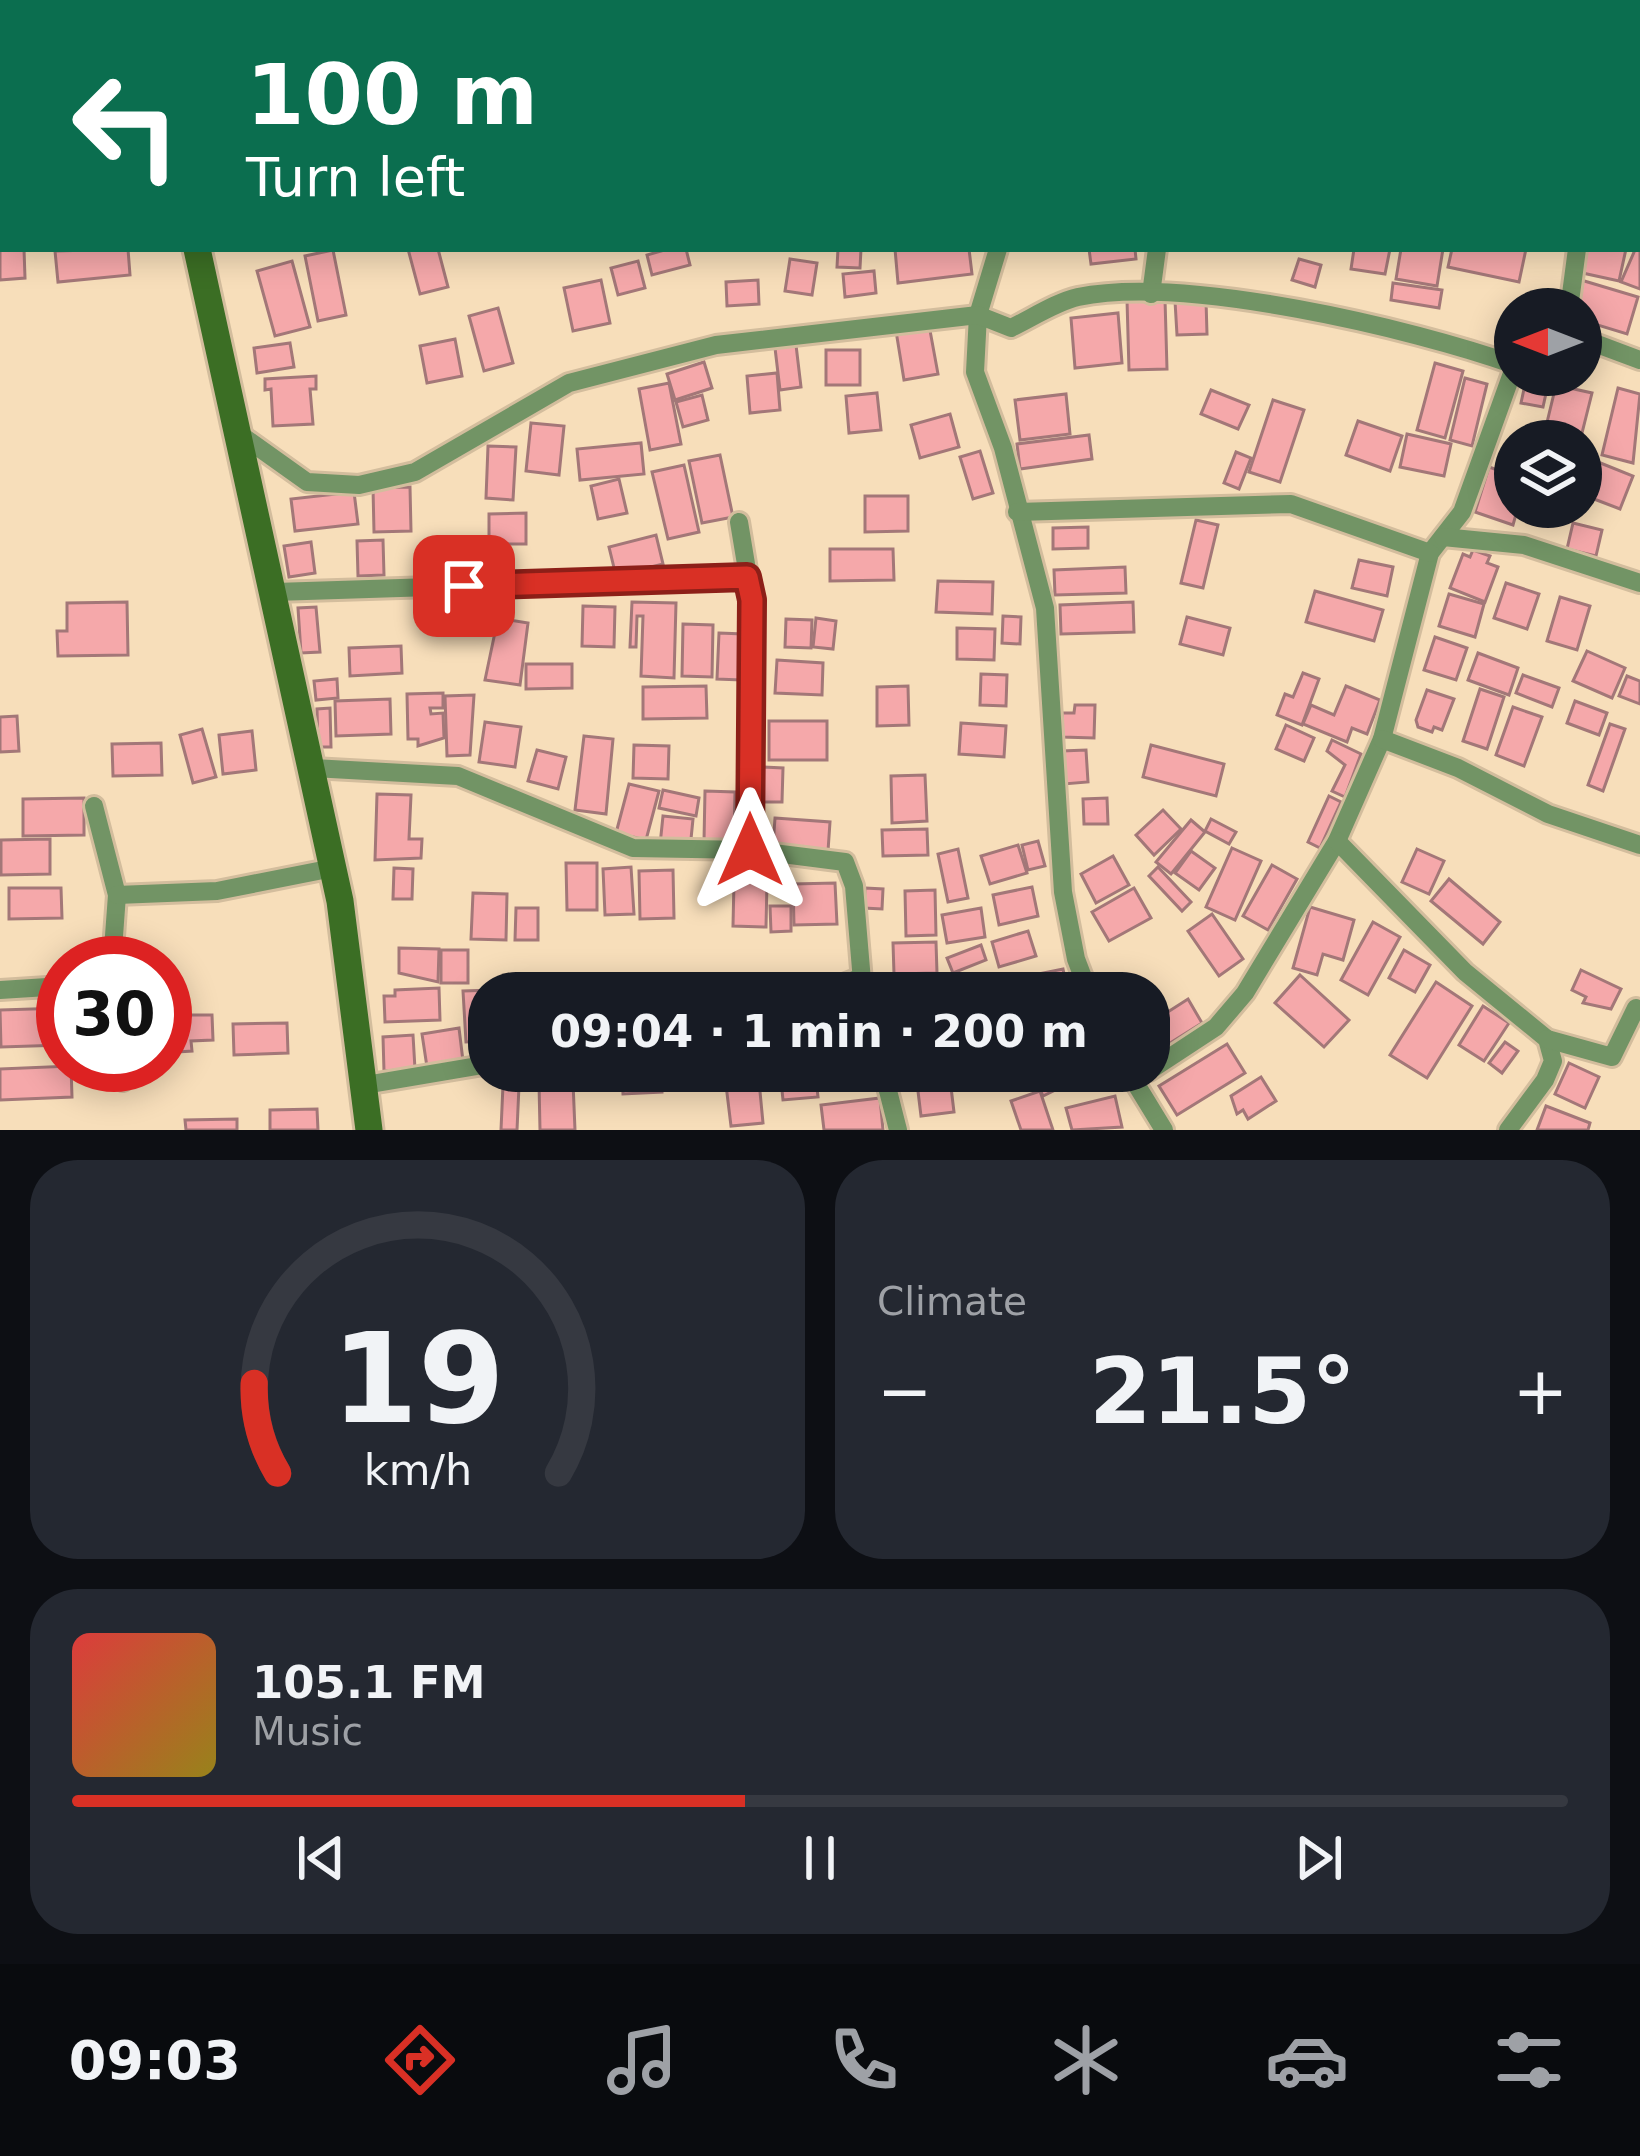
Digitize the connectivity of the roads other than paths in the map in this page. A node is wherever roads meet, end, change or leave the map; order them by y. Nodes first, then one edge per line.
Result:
1 (198, 252) edge
2 (997, 252) edge
3 (1157, 252) edge
4 (1576, 252) edge
5 (1571, 288) edge
6 (1151, 294) junction
7 (978, 315) junction
8 (1602, 346) edge
9 (1640, 360) edge
10 (241, 435) junction
11 (1017, 512) junction
12 (739, 522) dead end
13 (1436, 545) junction
14 (747, 577) junction
15 (1640, 583) edge
16 (275, 592) junction
17 (1382, 739) junction
18 (313, 768) junction
19 (94, 806) dead end
20 (1336, 842) junction
21 (1640, 845) edge
22 (750, 850) junction
23 (333, 868) junction
24 (117, 895) junction
25 (114, 936) edge
26 (860, 972) edge
27 (1081, 972) edge
28 (36, 988) edge
29 (0, 990) edge
30 (1636, 1008) dead end
31 (1547, 1039) junction
32 (1170, 1055) edge
33 (468, 1068) edge
34 (364, 1085) junction
35 (888, 1092) edge
36 (1148, 1092) edge
37 (369, 1130) edge
38 (898, 1130) edge
39 (1164, 1130) edge
40 (1508, 1130) edge

1 - 10 street
2 - 7 street
3 - 6 street
4 - 5 street
6 - 7 street
6 - 13 street
7 - 10 street
7 - 11 street
8 - 9 street
10 - 16 street
11 - 13 street
11 - 27 street
12 - 14 street
13 - 15 street
13 - 17 street
14 - 16 street
14 - 22 street
16 - 18 street
17 - 20 street
17 - 21 street
18 - 22 street
18 - 23 street
19 - 24 street
20 - 31 street
20 - 32 street
22 - 26 street
23 - 24 street
23 - 34 street
24 - 25 street
28 - 29 street
30 - 31 street
31 - 40 street
33 - 34 street
34 - 37 street
35 - 38 street
36 - 39 street

